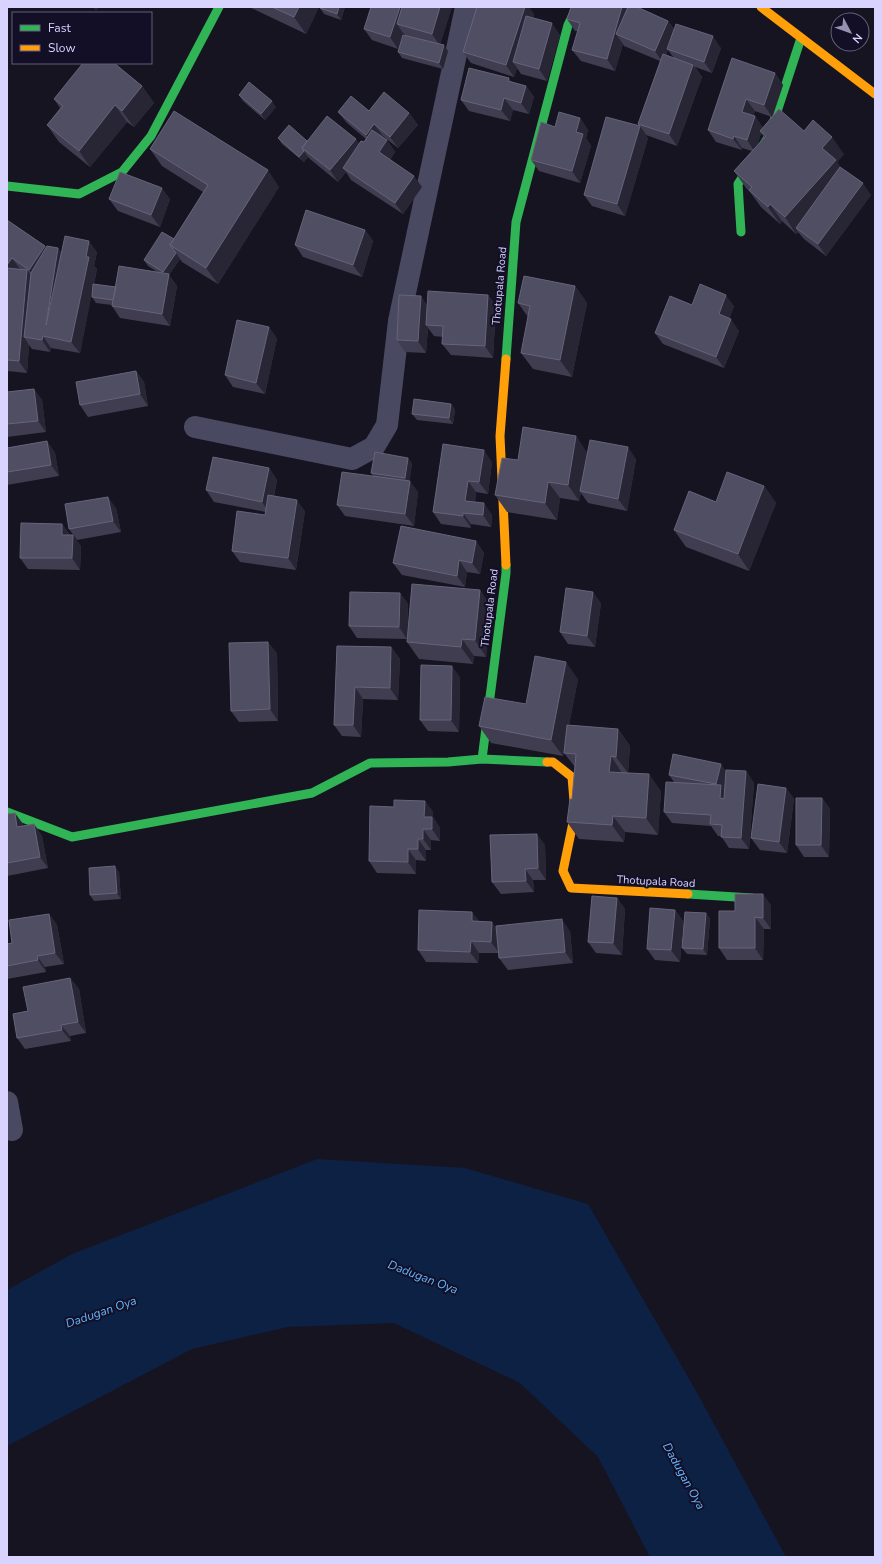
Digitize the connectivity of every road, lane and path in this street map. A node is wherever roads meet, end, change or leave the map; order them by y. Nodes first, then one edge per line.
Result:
1 (219, 7) edge
2 (466, 7) edge
3 (576, 7) edge
4 (761, 7) edge
5 (801, 38) junction
6 (875, 94) edge
7 (7, 186) edge
8 (741, 232) dead end
9 (195, 427) dead end
10 (482, 759) junction
11 (7, 812) edge
12 (752, 898) edge
13 (7, 1102) edge
14 (12, 1130) dead end

1 - 7 street
2 - 9 street
3 - 10 street, Thotupala Road
4 - 5 street
5 - 6 street
5 - 8 street
10 - 11 street
10 - 12 street, Thotupala Road
13 - 14 street

